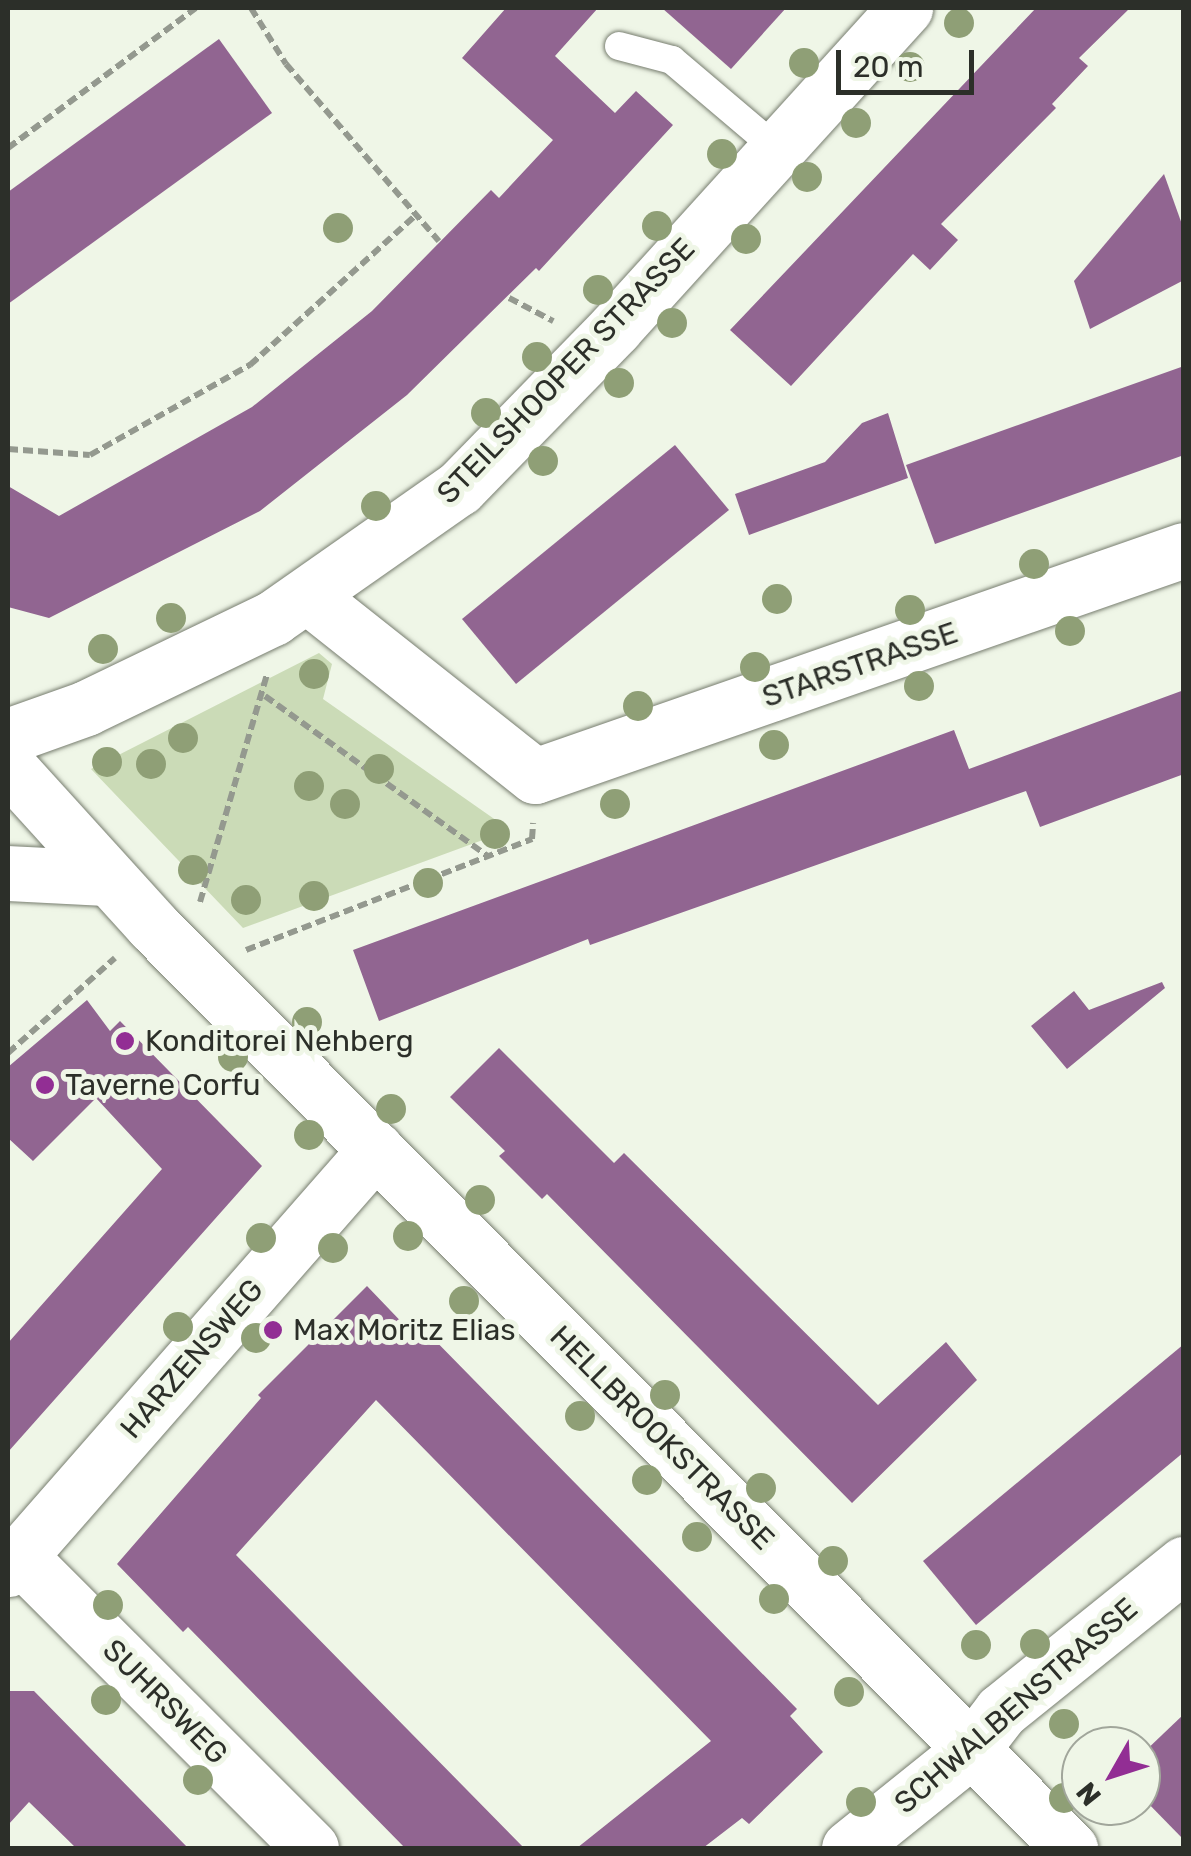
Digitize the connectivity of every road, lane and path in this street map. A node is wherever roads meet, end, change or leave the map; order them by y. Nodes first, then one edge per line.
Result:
1 (196, 8) edge
2 (250, 8) edge
3 (905, 8) edge
4 (619, 46) dead end
5 (8, 148) edge
6 (778, 149) junction
7 (414, 217) junction
8 (439, 241) dead end
9 (8, 449) edge
10 (1184, 550) edge
11 (309, 597) junction
12 (8, 736) edge
13 (8, 766) edge
14 (535, 776) junction
15 (488, 856) junction
16 (8, 872) edge
17 (108, 878) junction
18 (178, 949) junction
19 (8, 1053) edge
20 (376, 1149) junction
21 (13, 1562) edge
22 (1184, 1564) edge
23 (971, 1750) junction
24 (310, 1848) edge
25 (850, 1848) edge
26 (1070, 1848) edge

1 - 5 path
2 - 7 path
3 - 6 street, STEILSHOOPER STRASSE
4 - 6 lane
6 - 11 street, STEILSHOOPER STRASSE
7 - 8 path
7 - 9 path
10 - 14 street, STARSTRASSE
11 - 12 street, STEILSHOOPER STRASSE
11 - 14 street
13 - 17 street, HELLBROOKSTRASSE
14 - 15 path
15 - 18 path
15 - 18 path
16 - 17 street
17 - 18 street, HELLBROOKSTRASSE
18 - 19 path
18 - 20 street, HELLBROOKSTRASSE
20 - 21 street, HARZENSWEG
20 - 23 street, HELLBROOKSTRASSE
21 - 24 street, SUHRSWEG
22 - 23 street, SCHWALBENSTRASSE
23 - 25 street, SCHWALBENSTRASSE
23 - 26 street, HELLBROOKSTRASSE

